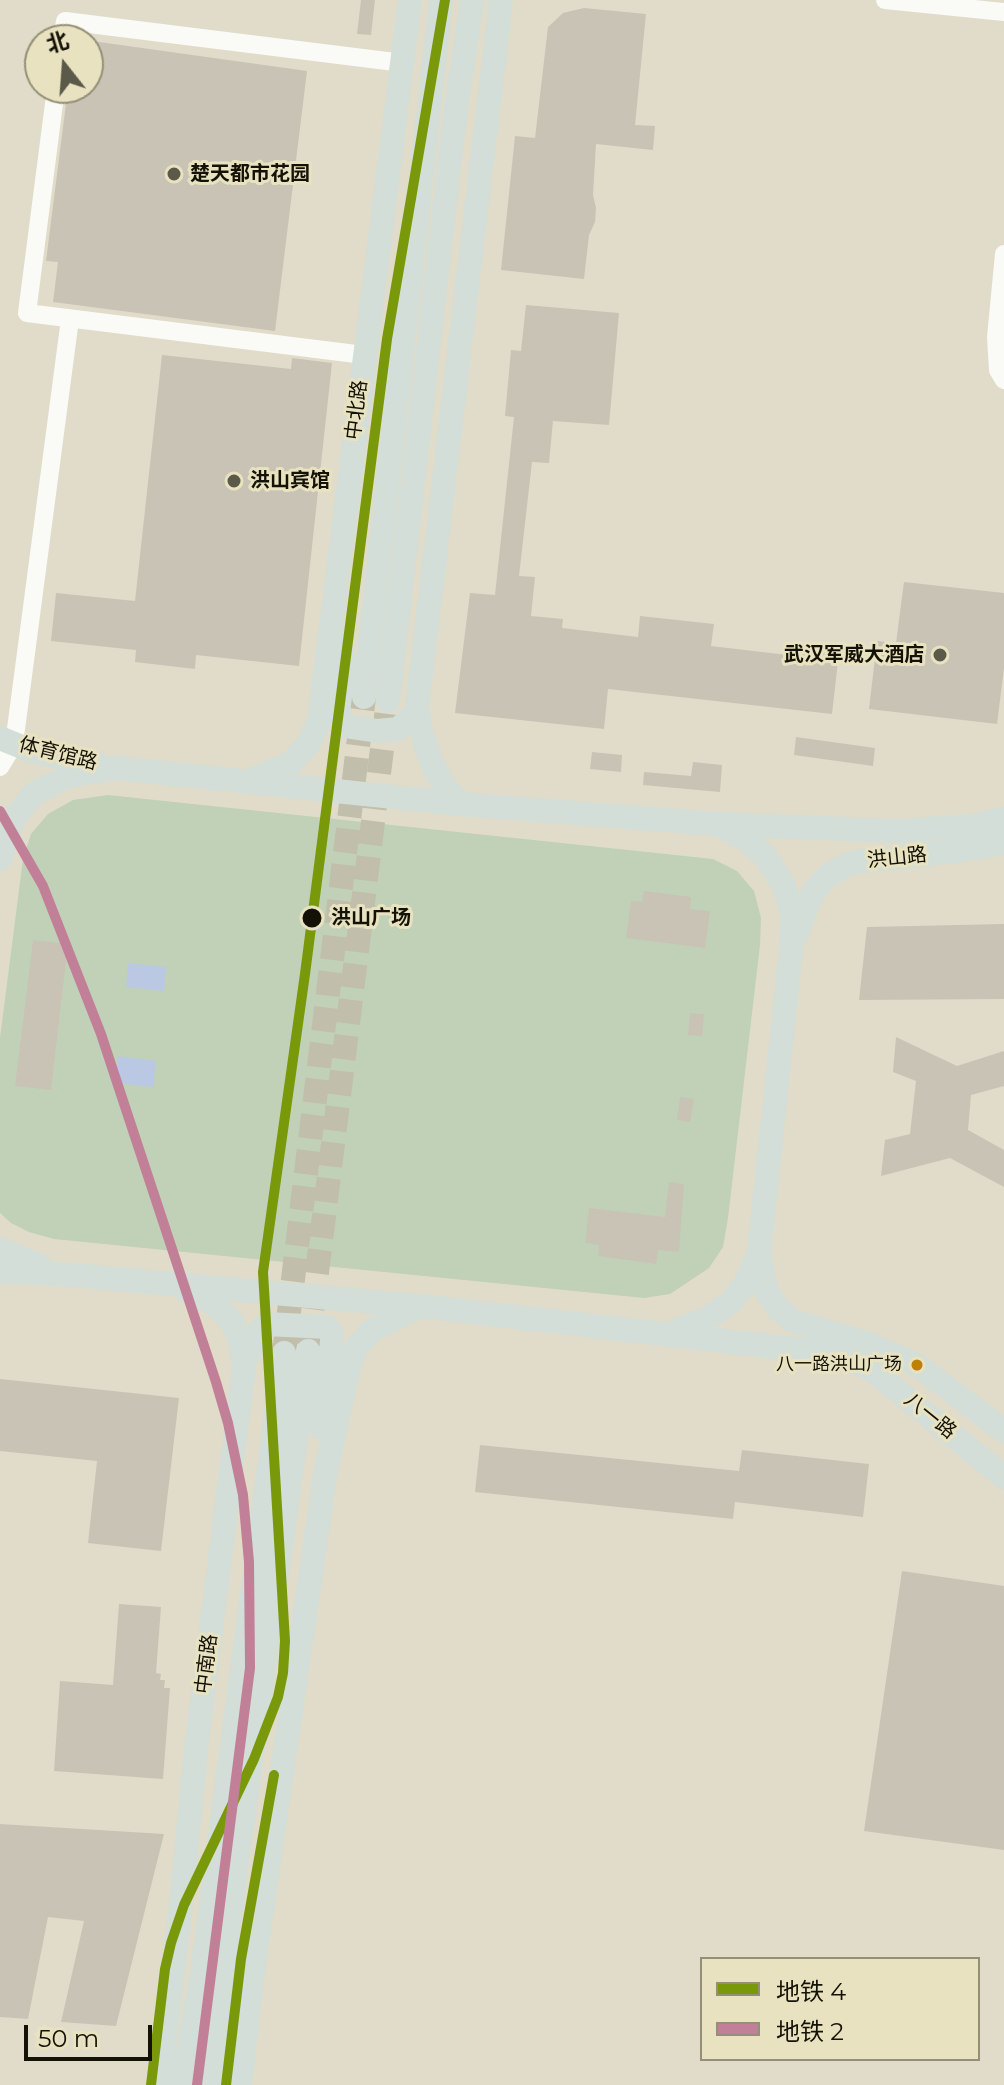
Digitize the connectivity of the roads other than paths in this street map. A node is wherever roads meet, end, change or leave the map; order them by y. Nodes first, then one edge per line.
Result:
1 (410, 0) edge
2 (441, 0) edge
3 (472, 0) edge
4 (501, 0) edge
5 (885, 0) edge
6 (1004, 12) edge
7 (65, 24) edge
8 (89, 24) edge
9 (104, 26) edge
10 (403, 63) junction
11 (54, 104) edge
12 (429, 113) junction
13 (455, 115) junction
14 (1004, 254) edge
15 (471, 255) junction
16 (377, 265) junction
17 (70, 319) junction
18 (364, 355) junction
19 (1004, 380) edge
20 (331, 629) junction
21 (417, 707) junction
22 (7, 741) edge
23 (0, 767) edge
24 (116, 768) junction
25 (246, 781) junction
26 (460, 804) junction
27 (1004, 819) edge
28 (716, 824) junction
29 (1004, 843) edge
30 (0, 859) edge
31 (791, 949) junction
32 (0, 1249) edge
33 (759, 1252) junction
34 (0, 1272) edge
35 (61, 1274) junction
36 (168, 1283) junction
37 (420, 1306) junction
38 (671, 1333) junction
39 (244, 1366) junction
40 (1004, 1431) edge
41 (326, 1469) junction
42 (1004, 1477) edge
43 (253, 1971) junction
44 (173, 1982) junction
45 (221, 2015) junction
46 (183, 2078) edge
47 (159, 2085) edge
48 (212, 2085) edge
49 (240, 2085) edge

1 - 10 main road, 中北路
2 - 12 main road, 中北路
3 - 13 main road, 中北路
4 - 15 main road
5 - 6 street
7 - 8 street
9 - 10 street
10 - 16 main road, 中北路
11 - 17 street
12 - 13 main road, 中北路
12 - 16 main road
13 - 15 main road
14 - 19 street
15 - 21 main road
16 - 18 main road, 中北路
17 - 18 street
17 - 22 street
18 - 20 main road, 中北路
20 - 21 main road
20 - 25 main road, 中北路
21 - 26 main road
22 - 23 street
22 - 24 main road, 体育馆路
24 - 25 main road, 洪山路
24 - 30 main road
25 - 26 main road, 洪山路
26 - 28 main road, 洪山路
27 - 28 main road, 洪山路
28 - 31 main road
29 - 31 main road, 洪山路
31 - 33 main road
32 - 35 main road
33 - 38 main road
33 - 40 main road
34 - 35 main road
35 - 36 main road, 八一路
36 - 37 main road, 八一路
36 - 39 main road, 中南路
37 - 38 main road, 八一路
37 - 41 main road
38 - 42 main road, 八一路
39 - 41 main road
39 - 44 main road, 中南路
41 - 43 main road
43 - 45 main road
43 - 49 main road
44 - 46 main road
44 - 47 main road, 中南路
45 - 46 main road, 中南路
45 - 48 main road, 中南路

